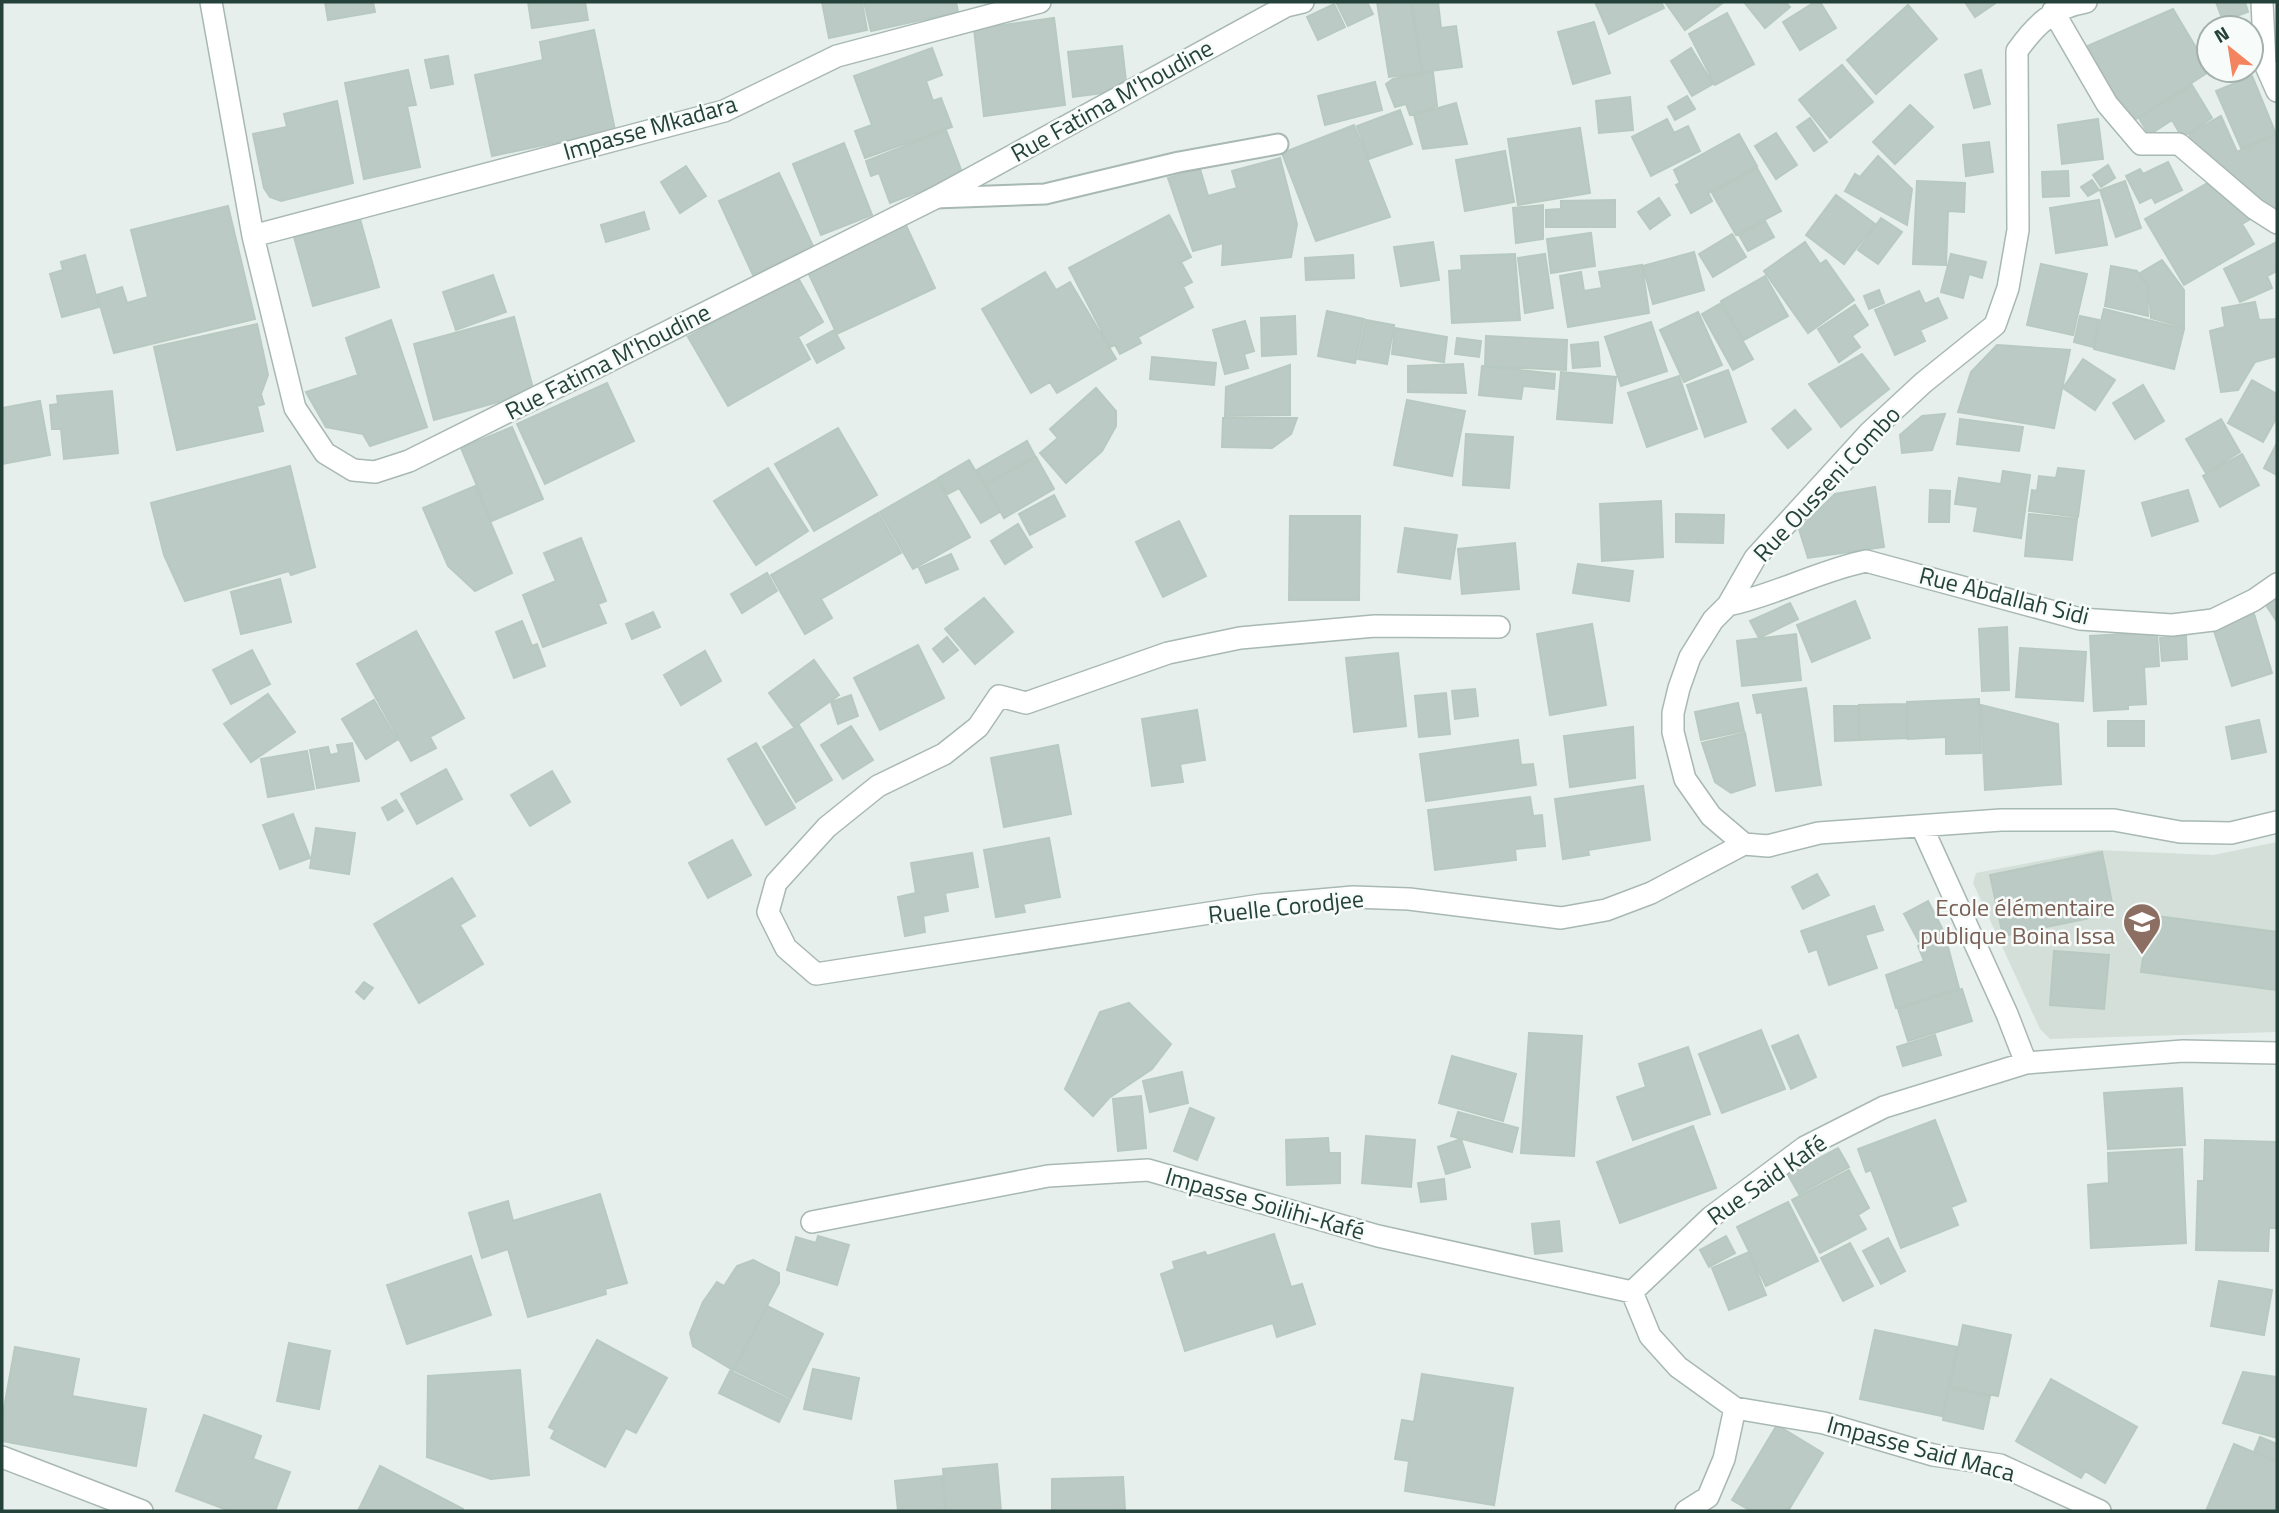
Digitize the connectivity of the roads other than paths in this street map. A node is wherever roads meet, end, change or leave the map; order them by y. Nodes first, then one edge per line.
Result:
1 (211, 2) edge
2 (1040, 2) edge
3 (1303, 2) edge
4 (2086, 2) edge
5 (2262, 2) edge
6 (2053, 11) junction
7 (2277, 91) edge
8 (1278, 144) dead end
9 (935, 198) junction
10 (2277, 223) edge
11 (253, 236) junction
12 (2277, 584) edge
13 (1728, 605) junction
14 (1499, 627) dead end
15 (2277, 822) edge
16 (1922, 827) junction
17 (1744, 844) junction
18 (2277, 1053) edge
19 (2026, 1063) junction
20 (812, 1222) dead end
21 (1632, 1292) junction
22 (1735, 1408) junction
23 (2, 1457) edge
24 (142, 1511) edge
25 (1686, 1511) edge
26 (2100, 1511) edge

1 - 11 street, Rue Fatima M'houdine
2 - 11 street, Impasse Mkadara
3 - 9 street, Rue Fatima M'houdine
4 - 6 street, Rue Ousseni Combo
5 - 7 street
6 - 10 street
6 - 13 street, Rue Ousseni Combo
8 - 9 lane
9 - 11 street, Rue Fatima M'houdine
12 - 13 street, Rue Abdallah Sidi
13 - 17 street, Rue Ousseni Combo
14 - 17 street, Ruelle Corodjee
15 - 16 street
16 - 17 street
16 - 19 street
18 - 19 street, Rue Said Kafé
19 - 21 street, Rue Said Kafé
20 - 21 street, Impasse Soilihi-Kafé
21 - 22 street
22 - 25 street
22 - 26 street, Impasse Said Maca
23 - 24 street

